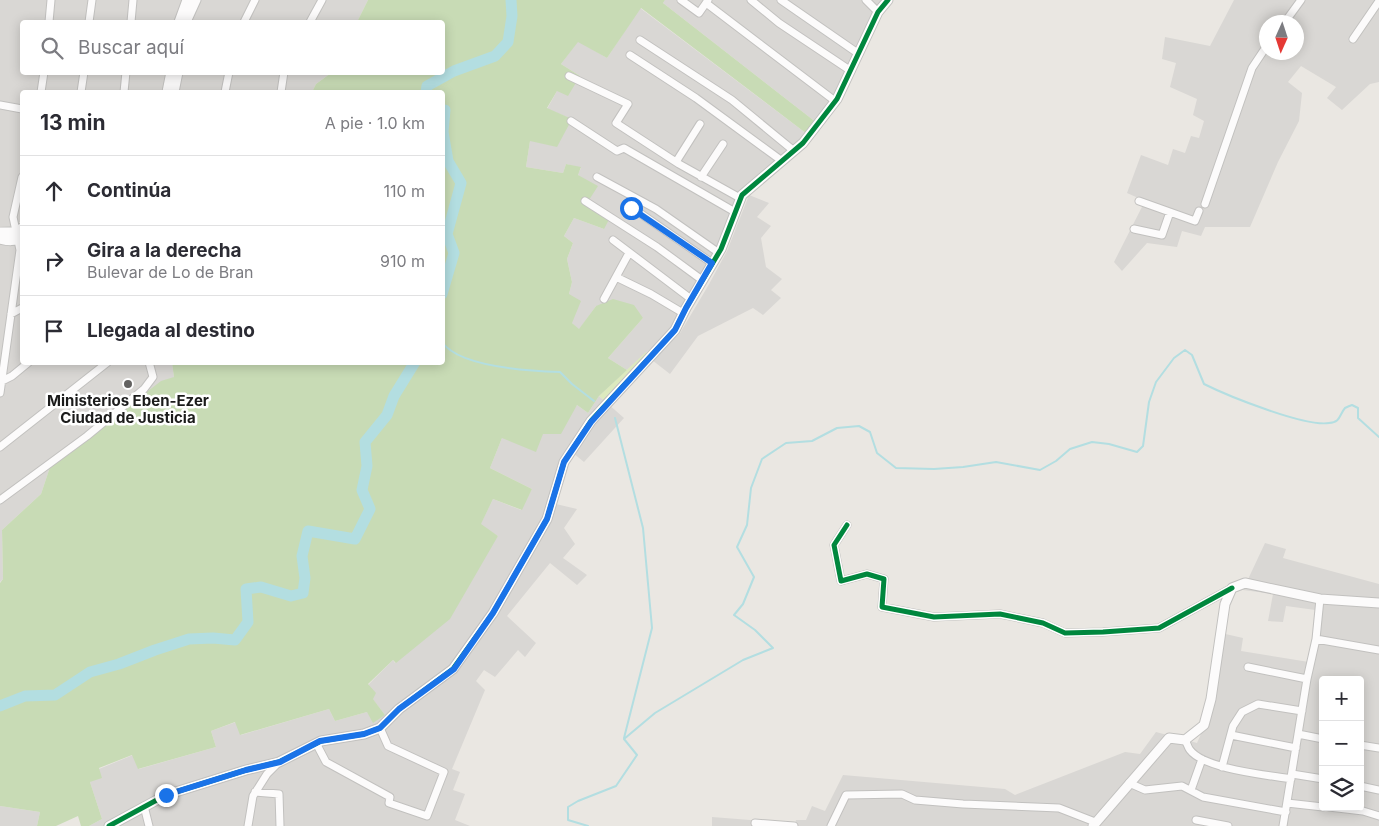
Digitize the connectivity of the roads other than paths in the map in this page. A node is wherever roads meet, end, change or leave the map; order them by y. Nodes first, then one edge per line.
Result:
1 (51, 0) edge
2 (92, 0) edge
3 (133, 0) edge
4 (188, 0) edge
5 (196, 0) edge
6 (256, 0) edge
7 (322, 0) edge
8 (681, 0) edge
9 (751, 0) edge
10 (781, 0) edge
11 (866, 0) edge
12 (888, 0) edge
13 (1301, 0) edge
14 (1379, 1) edge
15 (707, 2) edge
16 (878, 12) junction
17 (1290, 15) edge
18 (49, 20) edge
19 (90, 20) edge
20 (131, 20) edge
21 (180, 20) edge
22 (187, 20) edge
23 (245, 20) edge
24 (311, 20) edge
25 (1353, 39) dead end
26 (640, 40) dead end
27 (859, 54) junction
28 (630, 55) dead end
29 (1259, 58) edge
30 (851, 71) junction
31 (44, 75) edge
32 (84, 75) edge
33 (126, 75) edge
34 (170, 75) edge
35 (177, 75) edge
36 (228, 75) edge
37 (284, 75) edge
38 (568, 76) dead end
39 (41, 90) edge
40 (81, 90) edge
41 (124, 90) edge
42 (167, 90) edge
43 (174, 90) edge
44 (225, 90) edge
45 (281, 90) edge
46 (835, 102) junction
47 (0, 105) edge
48 (20, 110) edge
49 (571, 121) dead end
50 (700, 124) dead end
51 (723, 144) dead end
52 (794, 150) junction
53 (782, 161) junction
54 (676, 162) junction
55 (701, 176) junction
56 (597, 177) dead end
57 (20, 186) edge
58 (740, 198) junction
59 (585, 201) dead end
60 (1139, 202) dead end
61 (1205, 204) dead end
62 (631, 208) dead end
63 (1199, 211) dead end
64 (735, 212) junction
65 (1170, 212) junction
66 (1134, 229) dead end
67 (0, 232) edge
68 (20, 234) edge
69 (0, 239) edge
70 (613, 240) dead end
71 (629, 253) junction
72 (719, 253) junction
73 (712, 263) junction
74 (616, 277) junction
75 (702, 280) junction
76 (604, 299) dead end
77 (691, 299) junction
78 (20, 309) edge
79 (684, 313) junction
80 (11, 314) junction
81 (25, 365) edge
82 (104, 365) edge
83 (150, 365) edge
84 (2, 381) junction
85 (0, 393) edge
86 (0, 447) edge
87 (0, 500) edge
88 (847, 525) dead end
89 (1232, 588) junction
90 (1320, 599) junction
91 (1379, 603) edge
92 (1316, 639) junction
93 (1379, 650) edge
94 (1248, 667) dead end
95 (1307, 679) junction
96 (1302, 711) junction
97 (380, 728) junction
98 (1298, 734) junction
99 (1231, 735) junction
100 (1319, 738) edge
101 (1185, 740) junction
102 (316, 744) junction
103 (1364, 746) edge
104 (1296, 748) junction
105 (1379, 748) edge
106 (1202, 760) junction
107 (280, 762) junction
108 (1222, 767) junction
109 (1291, 776) junction
110 (1319, 779) edge
111 (1129, 783) junction
112 (1364, 787) edge
113 (1191, 790) junction
114 (1379, 790) edge
115 (255, 792) junction
116 (1287, 803) junction
117 (144, 806) junction
118 (1319, 806) edge
119 (1363, 811) edge
120 (1286, 812) junction
121 (1379, 816) edge
122 (1196, 820) dead end
123 (755, 823) dead end
124 (1094, 824) edge
125 (109, 826) edge
126 (149, 826) edge
127 (248, 826) edge
128 (280, 826) edge
129 (794, 826) edge
130 (831, 826) edge
131 (1228, 826) edge
132 (1284, 826) edge

1 - 18 street
2 - 19 street
3 - 20 street
4 - 21 street
5 - 22 street
6 - 23 street
7 - 24 street
8 - 15 street
9 - 30 street
10 - 27 street
11 - 16 street
12 - 16 street
13 - 17 street
14 - 25 street
15 - 46 street
16 - 27 street
26 - 52 street
27 - 30 street
28 - 53 street
29 - 61 street
30 - 46 street
31 - 39 street
32 - 40 street
33 - 41 street
34 - 42 street
35 - 43 street
36 - 44 street
37 - 45 street
38 - 54 street
46 - 52 street
47 - 48 street
49 - 64 street
50 - 54 street
51 - 55 street
52 - 53 street
53 - 58 street
54 - 55 street
55 - 58 street
56 - 72 street
57 - 68 street
58 - 64 street
59 - 75 street
60 - 65 street
62 - 73 street
63 - 65 street
64 - 72 street
65 - 66 street
67 - 68 street
68 - 69 street
68 - 80 street
70 - 71 street
71 - 74 street
71 - 77 street
72 - 73 street
73 - 75 street
74 - 76 street
74 - 79 street
75 - 77 street
77 - 79 street
78 - 80 street
79 - 97 street
80 - 84 street
81 - 84 street
82 - 86 street
83 - 87 street
84 - 85 street
88 - 89 street
89 - 90 street
89 - 101 street
90 - 91 street
90 - 92 street
92 - 93 street
92 - 95 street
94 - 95 street
95 - 96 street
96 - 98 street
96 - 99 street
97 - 102 street
97 - 102 street
98 - 100 street
98 - 104 street
99 - 104 street
99 - 108 street
101 - 106 street
101 - 111 street
102 - 107 street
103 - 105 street
104 - 109 street
106 - 108 street
106 - 113 street
107 - 115 street
107 - 117 street
108 - 109 street
109 - 110 street
109 - 116 street
111 - 113 street
111 - 124 street
112 - 114 street
113 - 120 street
115 - 127 street
115 - 128 street
116 - 118 street
116 - 120 street
117 - 125 street
117 - 126 street
119 - 121 street
120 - 132 street
122 - 131 street
123 - 129 street
124 - 130 street

